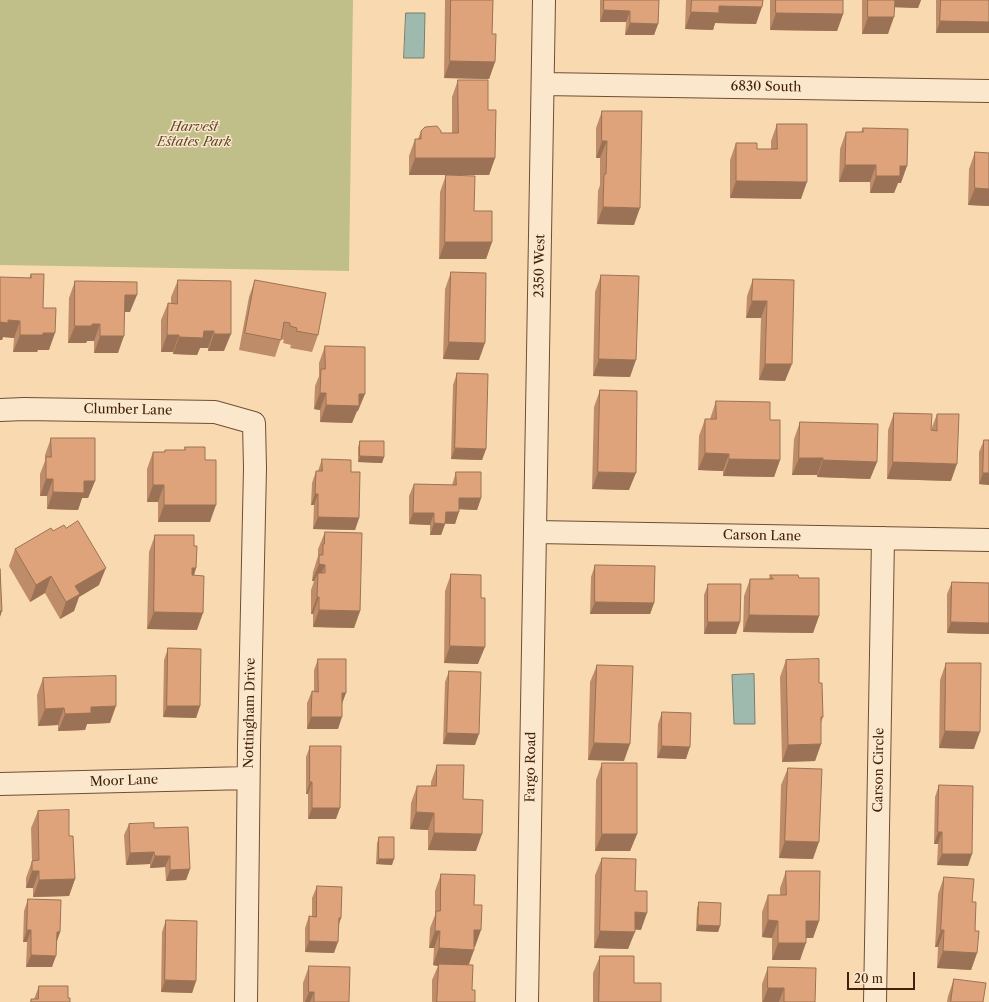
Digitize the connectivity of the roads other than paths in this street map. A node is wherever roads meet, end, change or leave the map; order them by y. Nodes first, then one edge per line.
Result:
1 (544, 0) edge
2 (543, 84) junction
3 (989, 91) edge
4 (0, 410) edge
5 (254, 423) joint
6 (536, 532) junction
7 (883, 538) junction
8 (989, 540) edge
9 (248, 778) junction
10 (0, 784) edge
11 (246, 1002) edge
12 (528, 1002) edge
13 (874, 1002) edge

1 - 2 street, 2350 West
2 - 3 street, 6830 South
2 - 6 street, 2350 West
4 - 5 street, Clumber Lane
5 - 9 street, Nottingham Drive
6 - 7 street, Carson Lane
6 - 12 street, Fargo Road
7 - 8 street, Carson Lane
7 - 13 street, Carson Circle
9 - 10 street, Moor Lane
9 - 11 street, Nottingham Drive

